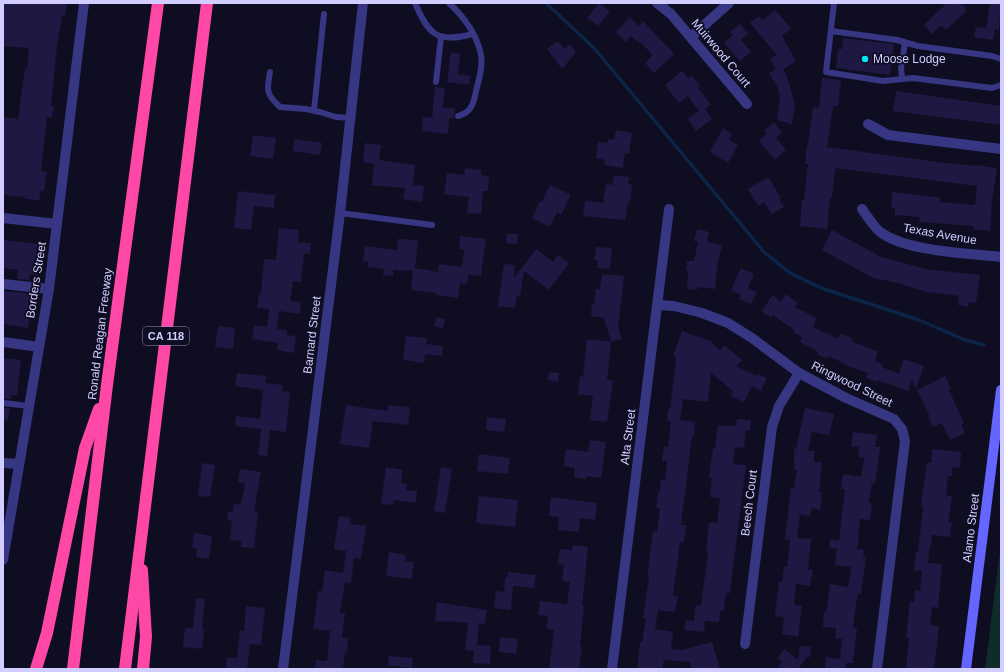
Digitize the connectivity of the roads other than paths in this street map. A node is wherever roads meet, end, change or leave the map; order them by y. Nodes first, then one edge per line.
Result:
1 (84, 3) edge
2 (158, 3) edge
3 (207, 3) edge
4 (363, 3) edge
5 (415, 3) edge
6 (449, 3) edge
7 (657, 3) edge
8 (729, 3) edge
9 (834, 3) edge
10 (324, 14) dead end
11 (831, 31) junction
12 (473, 34) junction
13 (441, 37) junction
14 (691, 37) junction
15 (905, 43) junction
16 (1001, 59) edge
17 (270, 72) dead end
18 (902, 78) junction
19 (436, 82) dead end
20 (1001, 85) edge
21 (747, 104) dead end
22 (314, 110) junction
23 (458, 116) dead end
24 (351, 118) junction
25 (868, 124) dead end
26 (1001, 149) edge
27 (669, 209) dead end
28 (862, 210) dead end
29 (340, 212) junction
30 (3, 218) edge
31 (57, 224) junction
32 (432, 225) dead end
33 (1001, 257) edge
34 (3, 284) edge
35 (49, 289) junction
36 (658, 305) junction
37 (3, 342) edge
38 (39, 346) junction
39 (799, 373) junction
40 (107, 385) junction
41 (1001, 390) edge
42 (3, 403) edge
43 (29, 406) junction
44 (3, 463) edge
45 (20, 464) junction
46 (6, 520) edge
47 (141, 539) junction
48 (3, 560) edge
49 (745, 644) dead end
50 (36, 669) edge
51 (73, 669) edge
52 (124, 669) edge
53 (143, 669) edge
54 (283, 669) edge
55 (612, 669) edge
56 (877, 669) edge
57 (966, 669) edge

1 - 31 street, Borders Street
2 - 40 highway, Ronald Reagan Freeway
3 - 47 highway, CA 118
4 - 24 street, Barnard Street
5 - 13 lane
6 - 12 lane
7 - 14 street, Muirwood Court
8 - 14 street
9 - 11 lane
10 - 22 lane
11 - 15 lane
11 - 18 lane
12 - 13 lane
12 - 23 lane
13 - 19 lane
14 - 21 street, Muirwood Court
15 - 16 lane
15 - 18 lane
17 - 22 lane
18 - 20 lane
22 - 24 lane
24 - 29 street, Barnard Street
25 - 26 street
27 - 36 street, Alta Street
28 - 33 street, Texas Avenue
29 - 32 lane
29 - 54 street, Barnard Street
30 - 31 street
31 - 35 street, Borders Street
34 - 35 street
35 - 38 street, Borders Street
36 - 39 street, Ringwood Street
36 - 55 street, Alta Street
37 - 38 street
38 - 43 street, Borders Street
39 - 49 street, Beech Court
39 - 56 street, Ringwood Street
40 - 50 highway
40 - 51 highway, Ronald Reagan Freeway
41 - 57 main road, Alamo Street
42 - 43 lane
43 - 45 street, Borders Street
44 - 45 street
45 - 46 street, Borders Street
46 - 48 street, Borders Street
47 - 52 highway, CA 118
47 - 53 highway

